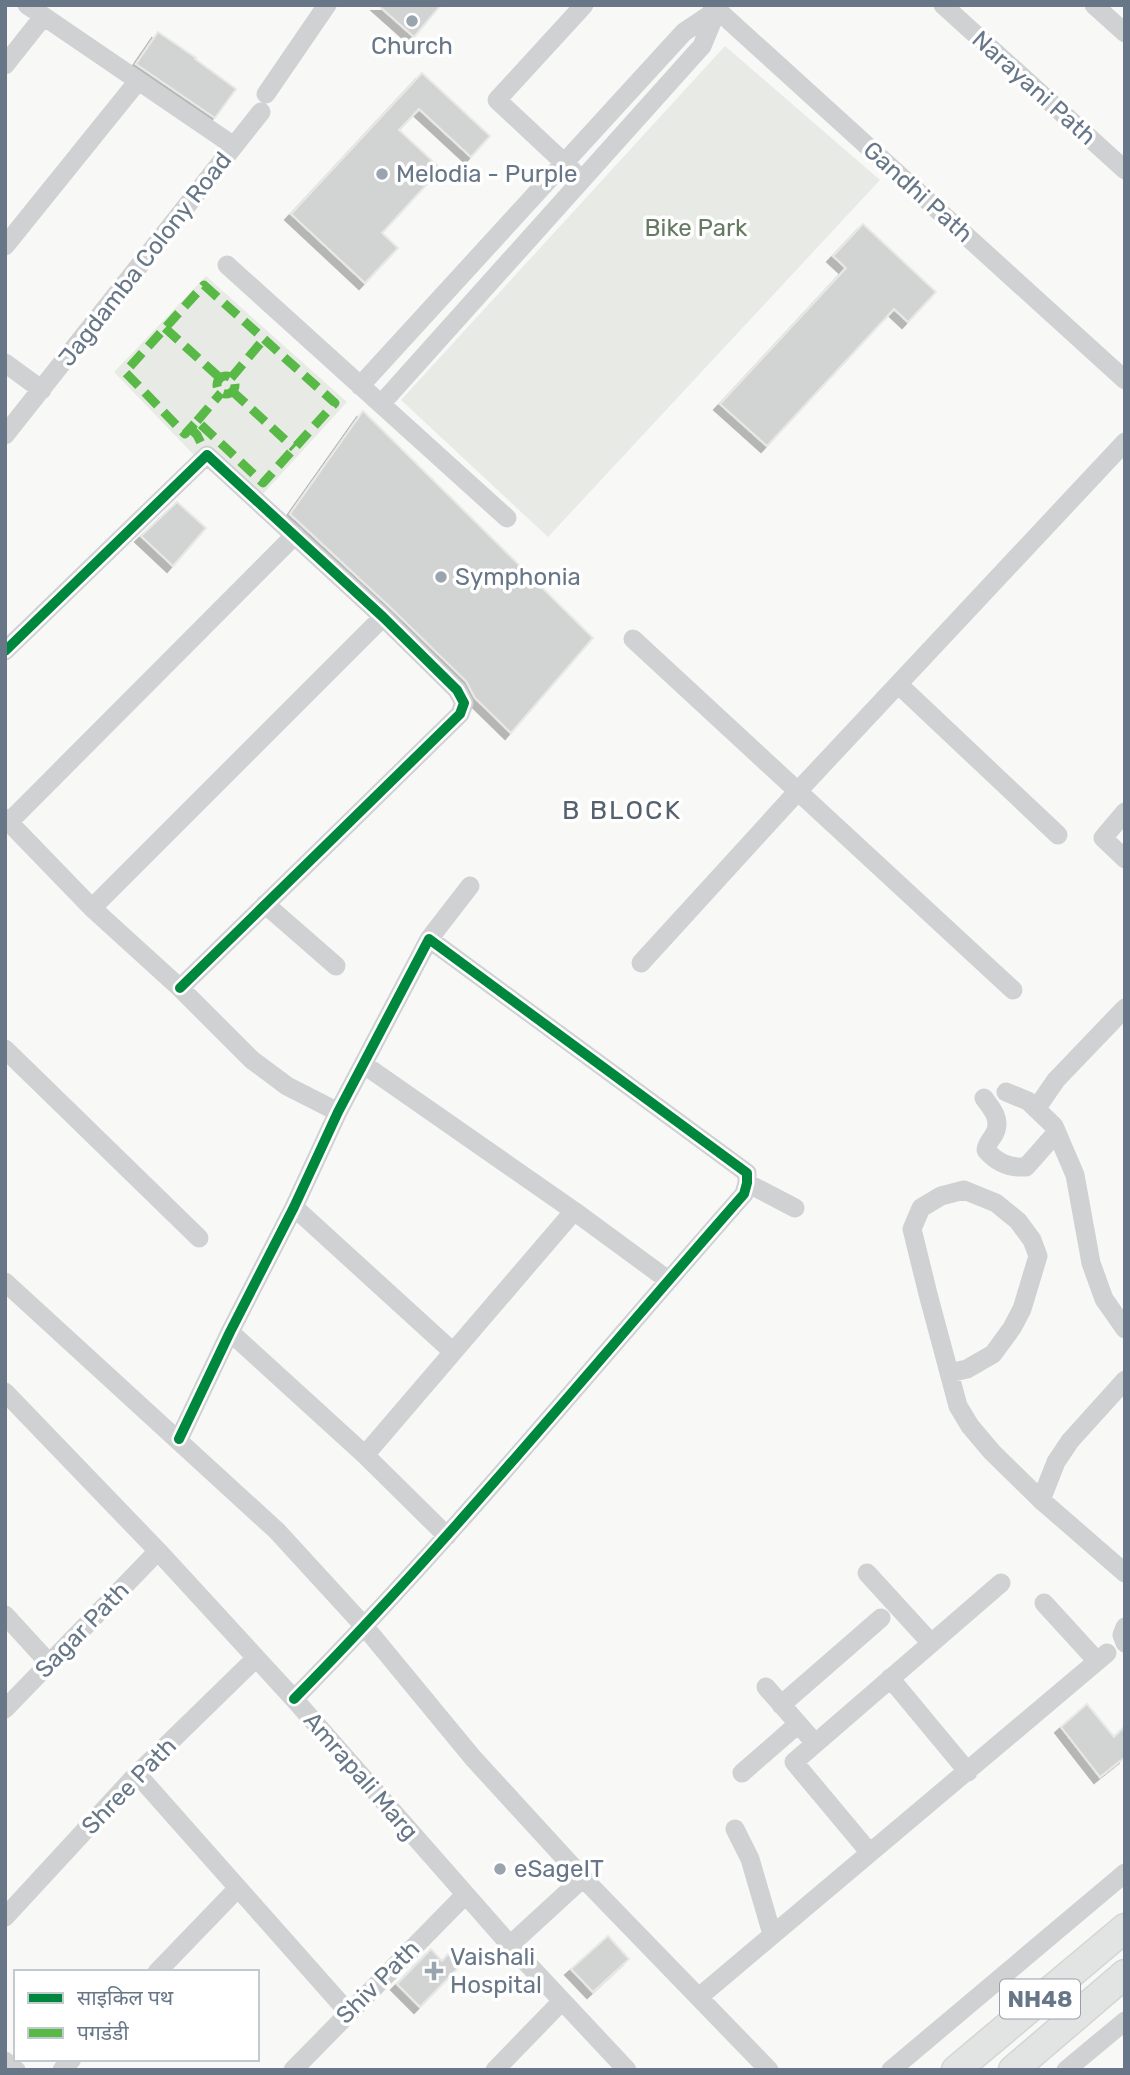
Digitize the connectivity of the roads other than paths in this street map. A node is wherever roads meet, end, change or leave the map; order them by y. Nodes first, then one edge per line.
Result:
1 (27, 5) edge
2 (327, 5) edge
3 (584, 5) edge
4 (943, 5) edge
5 (1094, 5) edge
6 (717, 7) edge
7 (43, 17) junction
8 (1125, 33) edge
9 (5, 65) edge
10 (138, 81) junction
11 (234, 146) junction
12 (564, 163) junction
13 (1125, 170) edge
14 (582, 180) junction
15 (5, 246) edge
16 (227, 265) dead end
17 (5, 363) edge
18 (1125, 380) edge
19 (360, 386) junction
20 (42, 390) junction
21 (381, 404) junction
22 (5, 435) edge
23 (1125, 442) edge
24 (507, 519) dead end
25 (295, 535) junction
26 (383, 617) junction
27 (633, 639) dead end
28 (5, 651) edge
29 (898, 684) junction
30 (798, 791) junction
31 (1125, 812) edge
32 (7, 820) edge
33 (1058, 835) dead end
34 (1125, 859) edge
35 (470, 886) dead end
36 (265, 904) junction
37 (92, 908) junction
38 (429, 939) junction
39 (641, 963) dead end
40 (336, 966) dead end
41 (180, 988) junction
42 (1013, 990) dead end
43 (1125, 1008) edge
44 (5, 1049) edge
45 (363, 1064) junction
46 (1006, 1092) dead end
47 (984, 1098) dead end
48 (1036, 1109) junction
49 (338, 1112) junction
50 (1056, 1133) junction
51 (747, 1183) junction
52 (294, 1207) junction
53 (795, 1208) dead end
54 (574, 1211) junction
55 (199, 1238) dead end
56 (668, 1280) junction
57 (5, 1282) edge
58 (1125, 1329) edge
59 (230, 1332) junction
60 (453, 1352) junction
61 (949, 1373) junction
62 (1125, 1380) edge
63 (5, 1392) edge
64 (179, 1439) junction
65 (365, 1455) junction
66 (1041, 1500) junction
67 (447, 1536) junction
68 (158, 1551) junction
69 (867, 1573) dead end
70 (1125, 1573) edge
71 (1002, 1583) dead end
72 (1044, 1602) dead end
73 (5, 1615) edge
74 (881, 1618) dead end
75 (365, 1627) junction
76 (1125, 1627) edge
77 (931, 1643) junction
78 (1125, 1643) edge
79 (256, 1658) junction
80 (49, 1663) junction
81 (890, 1678) junction
82 (766, 1687) dead end
83 (294, 1699) junction
84 (781, 1705) junction
85 (5, 1709) edge
86 (798, 1724) junction
87 (815, 1743) junction
88 (968, 1772) junction
89 (743, 1773) dead end
90 (137, 1774) junction
91 (735, 1829) dead end
92 (870, 1853) junction
93 (1125, 1873) edge
94 (583, 1878) junction
95 (238, 1888) junction
96 (465, 1895) junction
97 (5, 1917) edge
98 (1125, 1928) edge
99 (772, 1934) junction
100 (510, 1945) junction
101 (159, 1970) edge
102 (1125, 1974) edge
103 (699, 1997) junction
104 (562, 2001) junction
105 (348, 2012) junction
106 (1125, 2021) edge
107 (5, 2060) edge
108 (16, 2070) edge
109 (293, 2070) edge
110 (495, 2070) edge
111 (627, 2070) edge
112 (769, 2070) edge
113 (891, 2070) edge
114 (956, 2070) edge
115 (1013, 2070) edge
116 (1066, 2070) edge

1 - 7 street, Jagdamba Colony Road
2 - 11 street
3 - 12 street
4 - 13 street, Narayani Path
5 - 8 street
6 - 12 street
6 - 14 street
6 - 18 street, Gandhi Path
7 - 9 street
7 - 10 street, Jagdamba Colony Road
10 - 11 street, Jagdamba Colony Road
10 - 15 street
11 - 20 street, Jagdamba Colony Road
12 - 14 street
12 - 19 street
14 - 21 street
16 - 19 street
17 - 20 street
19 - 21 street
20 - 22 street, Jagdamba Colony Road
21 - 24 street
23 - 29 street
25 - 26 street
25 - 28 street
25 - 32 street
26 - 36 street
26 - 37 street
27 - 30 street
29 - 30 street
29 - 33 street
30 - 39 street
30 - 42 street
31 - 34 street
32 - 37 street
35 - 38 street
36 - 40 street
36 - 41 street
37 - 41 street
38 - 45 street
38 - 51 street
41 - 49 street
43 - 48 street
44 - 55 street
45 - 49 street
45 - 54 street
46 - 48 street
47 - 50 street
48 - 50 street
49 - 52 street
50 - 58 street
51 - 53 street
51 - 56 street
52 - 59 street
52 - 60 street
54 - 56 street
54 - 60 street
56 - 67 street
57 - 64 street
59 - 64 street
59 - 65 street
60 - 65 street
61 - 61 street
61 - 66 street
62 - 66 street
63 - 68 street, Amrapali Marg
64 - 75 street
65 - 67 street
66 - 70 street
67 - 75 street
68 - 79 street, Amrapali Marg
68 - 80 street, Sagar Path
69 - 77 street
71 - 77 street
72 - 88 street
73 - 80 street
74 - 84 street
75 - 83 street
75 - 94 street
76 - 78 street
77 - 81 street
79 - 83 street, Amrapali Marg
79 - 90 street, Shree Path
80 - 85 street, Sagar Path
81 - 87 street
81 - 88 street
82 - 84 street
83 - 96 street, Amrapali Marg
84 - 86 street
86 - 87 street
86 - 89 street
87 - 92 street
88 - 92 street
90 - 95 street
90 - 97 street, Shree Path
91 - 99 street
92 - 99 street
93 - 113 street
94 - 100 street
94 - 103 street
95 - 101 street
95 - 105 street
96 - 100 street, Amrapali Marg
96 - 105 street, Shiv Path
98 - 114 highway, NH48
99 - 103 street
100 - 104 street, Amrapali Marg
102 - 115 highway, NH48
103 - 112 street
104 - 110 street
104 - 111 street, Amrapali Marg
105 - 109 street, Shiv Path
106 - 116 street
107 - 108 street

